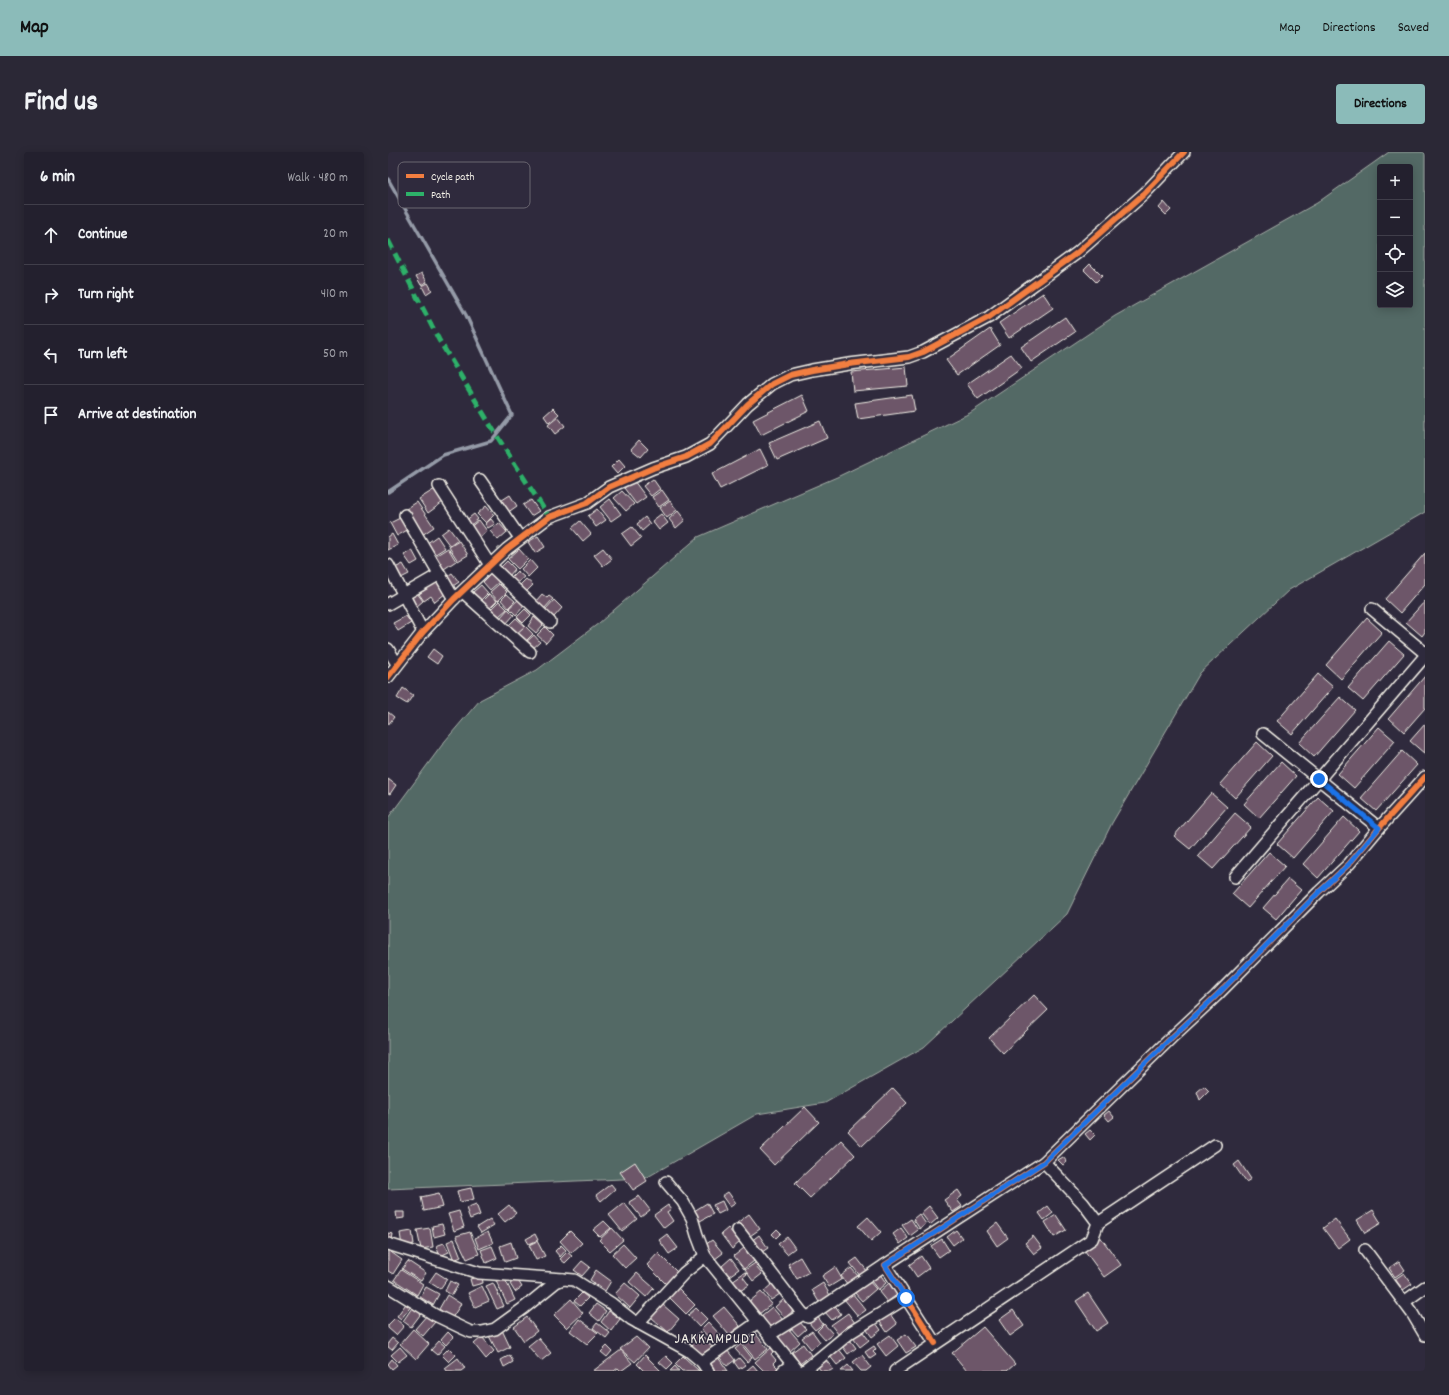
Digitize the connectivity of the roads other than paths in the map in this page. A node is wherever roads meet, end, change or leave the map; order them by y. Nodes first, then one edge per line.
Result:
1 (1184, 152) edge
2 (480, 480) dead end
3 (439, 486) dead end
4 (405, 515) dead end
5 (520, 538) junction
6 (388, 565) edge
7 (490, 565) junction
8 (440, 574) junction
9 (463, 592) junction
10 (403, 596) junction
11 (454, 600) junction
12 (388, 604) edge
13 (1372, 609) dead end
14 (550, 622) dead end
15 (423, 632) junction
16 (388, 649) edge
17 (530, 652) dead end
18 (1425, 655) edge
19 (397, 664) junction
20 (388, 677) edge
21 (1263, 734) dead end
22 (1425, 777) edge
23 (1319, 779) junction
24 (1379, 828) junction
25 (1236, 877) dead end
26 (1215, 1144) dead end
27 (1044, 1162) junction
28 (666, 1182) dead end
29 (1098, 1223) junction
30 (738, 1230) dead end
31 (388, 1244) edge
32 (1365, 1250) dead end
33 (705, 1256) junction
34 (885, 1265) junction
35 (563, 1279) junction
36 (388, 1286) edge
37 (1425, 1287) edge
38 (906, 1298) junction
39 (1404, 1302) junction
40 (803, 1314) junction
41 (638, 1322) junction
42 (758, 1322) junction
43 (1425, 1334) edge
44 (769, 1335) junction
45 (935, 1343) junction
46 (705, 1367) edge
47 (795, 1367) edge
48 (783, 1371) edge
49 (804, 1371) edge
50 (895, 1371) edge

1 - 5 street
2 - 5 street
3 - 7 street
4 - 8 street
5 - 7 street
6 - 10 street
7 - 9 street
7 - 14 street
8 - 10 street
8 - 11 street
9 - 11 street
9 - 17 street
10 - 12 street
10 - 15 street
11 - 15 street
13 - 18 street
15 - 19 street
16 - 19 street
18 - 23 street
19 - 20 street
21 - 23 street
22 - 24 street
23 - 24 street
23 - 25 street
24 - 27 street
26 - 29 street
27 - 29 street
27 - 34 street
28 - 33 street
29 - 45 street
30 - 40 street
31 - 35 street
32 - 39 street
33 - 41 street
33 - 42 street
34 - 38 street
34 - 40 street
35 - 36 street
35 - 41 street
37 - 39 street
38 - 45 street
38 - 49 street
39 - 43 street
40 - 44 street
41 - 46 street
42 - 44 street
42 - 46 street
44 - 47 street
45 - 50 street
47 - 48 street

